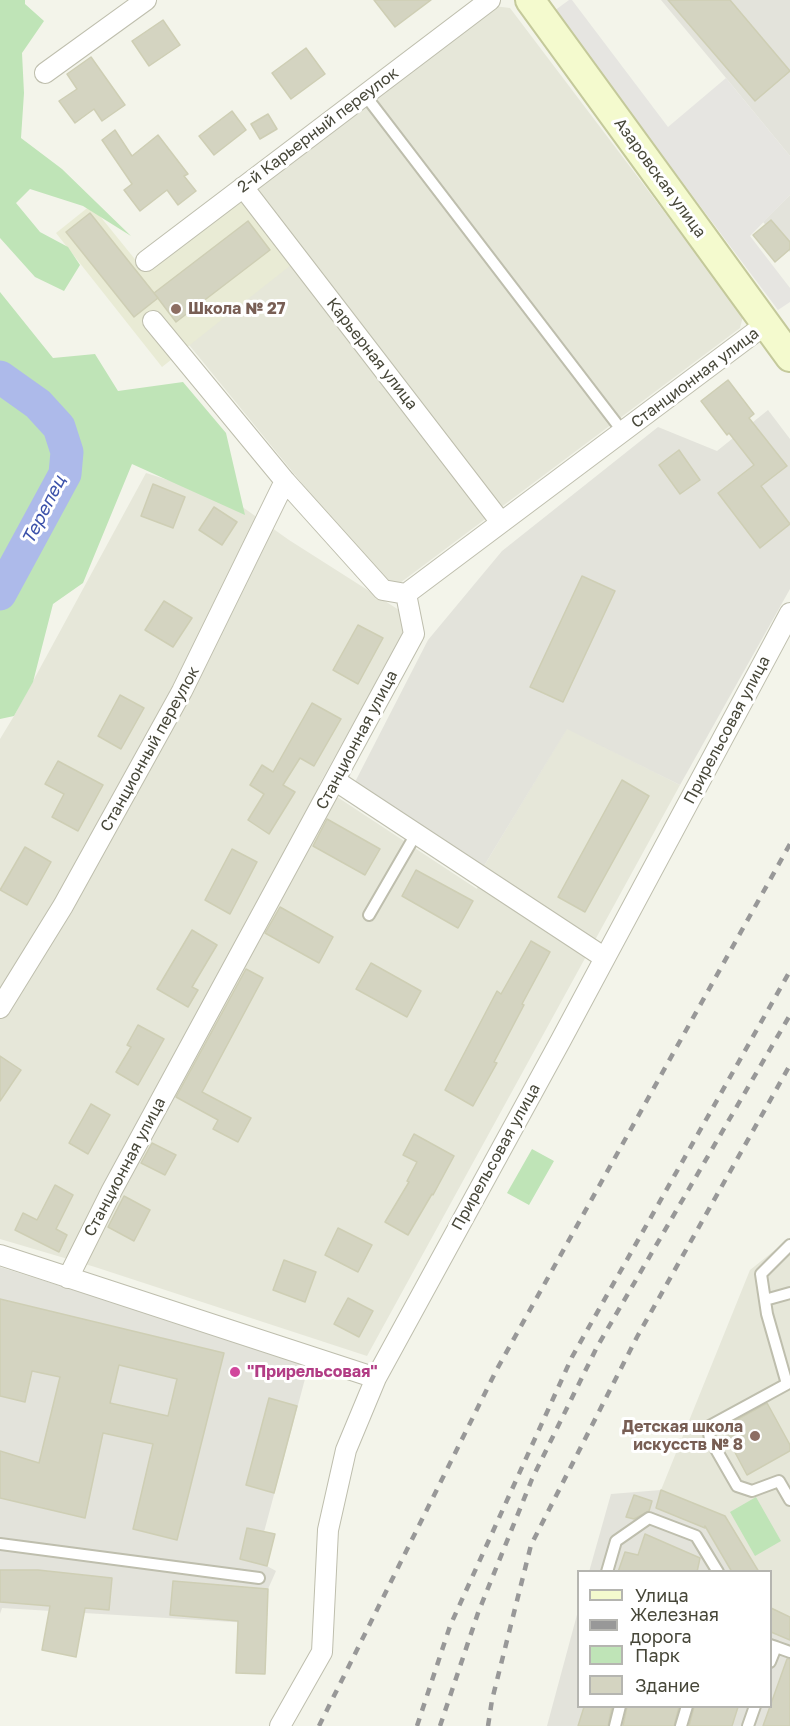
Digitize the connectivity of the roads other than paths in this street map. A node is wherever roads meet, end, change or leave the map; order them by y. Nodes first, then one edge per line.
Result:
1 (146, 0) edge
2 (490, 0) edge
3 (530, 0) edge
4 (45, 73) dead end
5 (365, 95) junction
6 (243, 187) junction
7 (146, 261) dead end
8 (153, 321) dead end
9 (766, 324) junction
10 (790, 357) edge
11 (622, 432) junction
12 (285, 481) junction
13 (500, 521) junction
14 (406, 594) junction
15 (790, 613) edge
16 (336, 780) junction
17 (416, 834) junction
18 (369, 915) dead end
19 (605, 958) junction
20 (0, 1008) edge
21 (790, 1245) edge
22 (0, 1255) edge
23 (68, 1278) junction
24 (790, 1293) edge
25 (765, 1300) junction
26 (376, 1378) junction
27 (789, 1384) edge
28 (790, 1500) edge
29 (0, 1544) edge
30 (608, 1570) edge
31 (717, 1570) edge
32 (259, 1578) dead end
33 (773, 1646) edge
34 (790, 1652) edge
35 (620, 1708) edge
36 (687, 1708) edge
37 (755, 1708) edge
38 (280, 1726) edge
39 (615, 1726) edge
40 (681, 1726) edge
41 (748, 1726) edge

1 - 4 street
2 - 5 street, 2-й Карьерный переулок
3 - 9 street, Азаровская улица
5 - 6 street, 2-й Карьерный переулок
5 - 11 lane
6 - 7 street, 2-й Карьерный переулок
6 - 13 street, Карьерная улица
8 - 12 street
9 - 10 street, Азаровская улица
9 - 11 street, Станционная улица
11 - 13 street, Станционная улица
12 - 14 street
12 - 20 street, Станционный переулок
13 - 14 street, Станционная улица
14 - 16 street, Станционная улица
15 - 19 street, Прирельсовая улица
16 - 17 street
16 - 23 street, Станционная улица
17 - 18 lane
17 - 19 street
19 - 26 street, Прирельсовая улица
21 - 25 lane
22 - 23 street
23 - 26 street
24 - 25 lane
25 - 27 lane
26 - 38 street, Прирельсовая улица
27 - 28 lane
29 - 32 lane
30 - 31 lane
33 - 34 lane
35 - 39 lane
36 - 40 lane
37 - 41 lane

